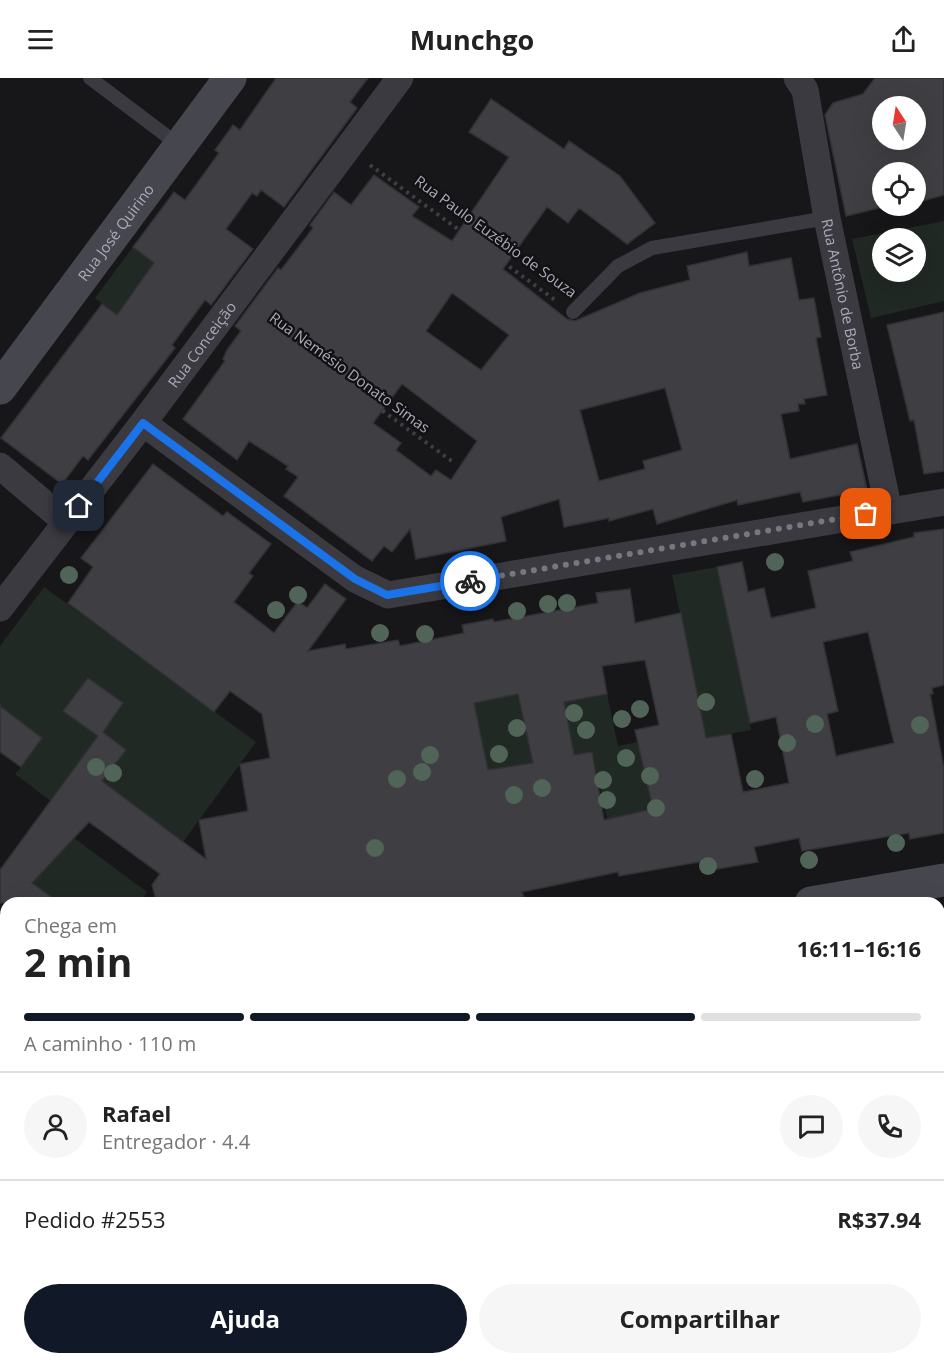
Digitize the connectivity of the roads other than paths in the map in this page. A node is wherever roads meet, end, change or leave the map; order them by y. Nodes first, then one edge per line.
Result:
1 (90, 78) edge
2 (230, 78) edge
3 (400, 78) edge
4 (805, 82) edge
5 (180, 146) junction
6 (827, 218) junction
7 (573, 312) road end
8 (0, 388) edge
9 (143, 423) junction
10 (0, 466) edge
11 (944, 502) edge
12 (889, 511) junction
13 (66, 522) junction
14 (0, 608) edge
15 (944, 880) edge
16 (846, 897) edge

1 - 5 lane
2 - 5 main road, Rua José Quirino
3 - 9 street, Rua Conceição
4 - 6 street, Rua Antônio de Borba
5 - 8 main road, Rua José Quirino
6 - 7 lane, Rua Paulo Euzébio de Souza
6 - 12 street, Rua Antônio de Borba
9 - 12 street
9 - 13 street, Rua Conceição
10 - 13 street
11 - 12 street
13 - 14 street, Rua Conceição
15 - 16 main road

